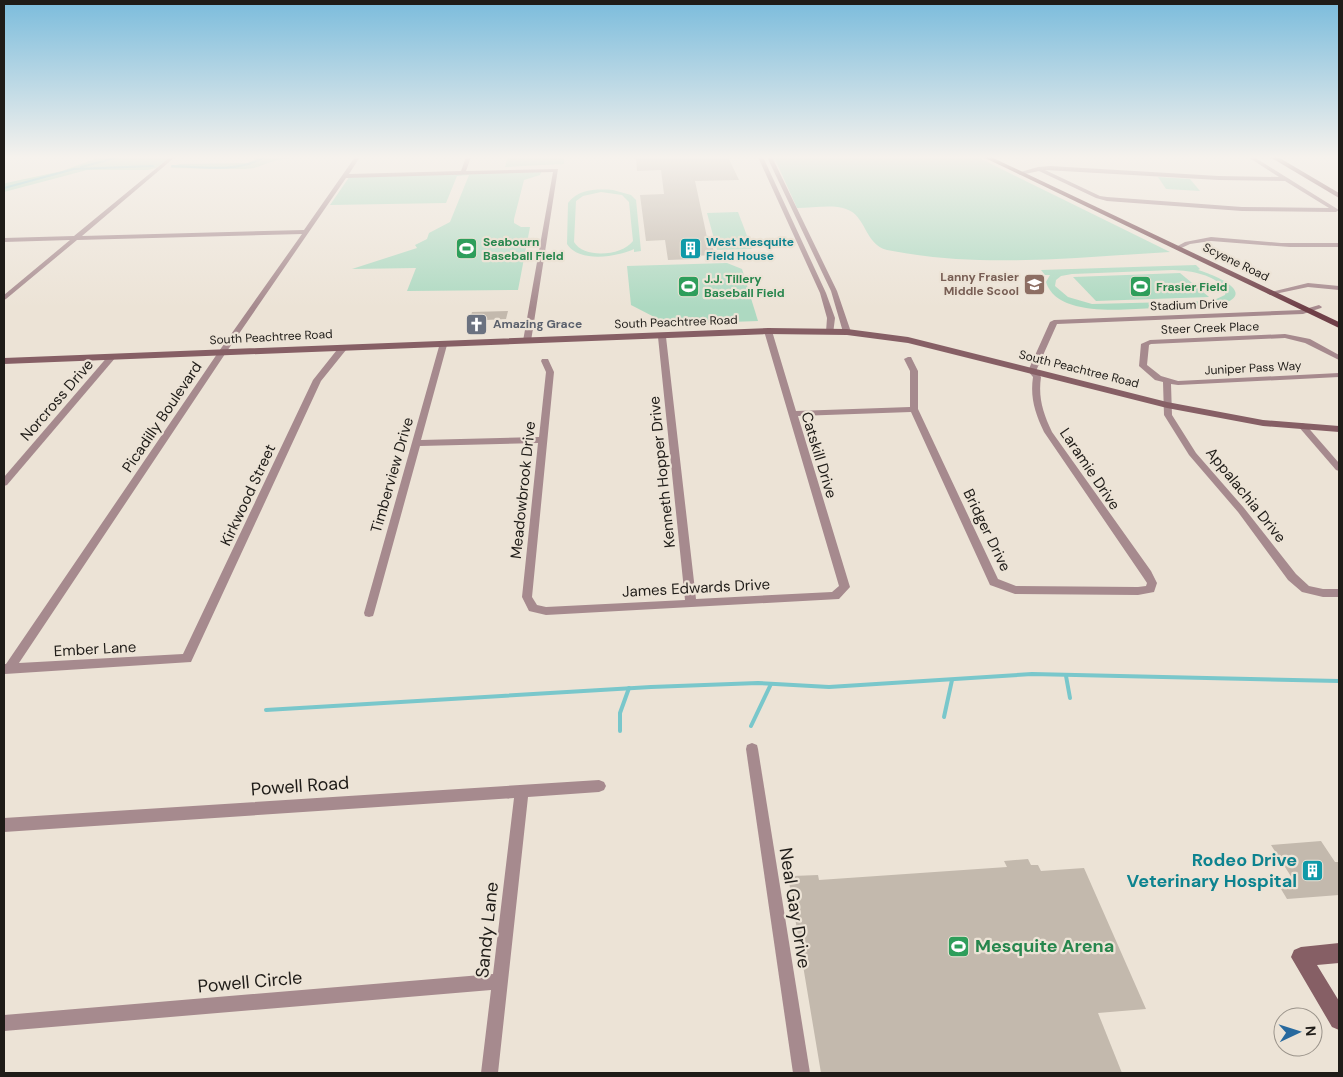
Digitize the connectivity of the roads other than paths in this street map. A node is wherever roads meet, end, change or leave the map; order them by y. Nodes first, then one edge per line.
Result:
1 (112, 207) edge
2 (323, 207) edge
3 (550, 207) edge
4 (783, 207) edge
5 (794, 207) edge
6 (1095, 207) edge
7 (1102, 207) edge
8 (1219, 207) edge
9 (1337, 211) edge
10 (306, 232) junction
11 (75, 238) junction
12 (4, 240) edge
13 (1339, 245) edge
14 (1180, 246) junction
15 (1339, 288) edge
16 (1282, 290) junction
17 (1270, 292) junction
18 (4, 298) edge
19 (1319, 307) junction
20 (1308, 310) junction
21 (1339, 316) edge
22 (1339, 325) edge
23 (768, 332) junction
24 (830, 332) junction
25 (848, 332) junction
26 (662, 337) junction
27 (527, 341) junction
28 (443, 344) junction
29 (343, 348) junction
30 (221, 354) junction
31 (112, 357) junction
32 (1339, 358) edge
33 (908, 359) dead end
34 (4, 361) edge
35 (545, 361) dead end
36 (1032, 372) junction
37 (1339, 375) edge
38 (1167, 381) junction
39 (1166, 405) junction
40 (914, 409) junction
41 (792, 414) junction
42 (1339, 424) edge
43 (1306, 426) junction
44 (1339, 429) edge
45 (544, 440) junction
46 (416, 443) junction
47 (1339, 468) edge
48 (4, 483) edge
49 (1147, 574) joint
50 (845, 587) joint
51 (1339, 594) edge
52 (691, 604) junction
53 (546, 611) joint
54 (369, 613) dead end
55 (187, 659) joint
56 (6, 669) edge
57 (752, 749) dead end
58 (599, 786) dead end
59 (522, 791) junction
60 (4, 825) edge
61 (1339, 953) edge
62 (500, 981) junction
63 (1339, 1020) edge
64 (4, 1023) edge
65 (490, 1073) edge
66 (802, 1073) edge

1 - 11 street
2 - 10 street, Picadilly Boulevard
3 - 27 street
4 - 24 street
5 - 25 street
6 - 14 main road, Scyene Road
7 - 14 main road, Scyene Road
8 - 9 street
10 - 11 street
10 - 30 street, Picadilly Boulevard
11 - 12 street
11 - 18 street
13 - 14 street
14 - 16 main road, Scyene Road
14 - 17 main road, Scyene Road
15 - 16 street
16 - 17 street
16 - 19 main road, Scyene Road
17 - 20 main road, Scyene Road
19 - 20 street, Stadium Drive
19 - 21 main road, Scyene Road
20 - 22 main road, Scyene Road
20 - 36 street, Stadium Drive
23 - 24 main road, South Peachtree Road
23 - 26 main road, South Peachtree Road
23 - 41 street, Catskill Drive
24 - 25 main road, South Peachtree Road
25 - 36 main road, South Peachtree Road
26 - 27 main road, South Peachtree Road
26 - 52 street, Kenneth Hopper Drive
27 - 28 main road, South Peachtree Road
28 - 29 main road, South Peachtree Road
28 - 46 street, Timberview Drive
29 - 30 main road, South Peachtree Road
29 - 55 street, Kirkwood Street
30 - 31 main road, South Peachtree Road
30 - 56 street, Picadilly Boulevard
31 - 34 main road, South Peachtree Road
31 - 48 street, Norcross Drive
32 - 38 street, Steer Creek Place
33 - 40 street, Bridger Drive
35 - 45 street, Meadowbrook Drive
36 - 39 main road, South Peachtree Road
36 - 49 street, Laramie Drive
37 - 38 street, Juniper Pass Way
38 - 39 street, Appalachia Drive
39 - 43 main road, South Peachtree Road
39 - 51 street, Appalachia Drive
40 - 41 street
40 - 49 street, Bridger Drive
41 - 50 street, Catskill Drive
42 - 43 main road
43 - 44 main road, South Peachtree Road
43 - 47 street
45 - 46 street
45 - 53 street, Meadowbrook Drive
46 - 54 street, Timberview Drive
50 - 52 street, James Edwards Drive
52 - 53 street, James Edwards Drive
55 - 56 street, Ember Lane
57 - 66 street, Neal Gay Drive
58 - 59 street, Powell Road
59 - 60 street, Powell Road
59 - 62 street, Sandy Lane
61 - 63 main road
62 - 64 street, Powell Circle
62 - 65 street, Sandy Lane

